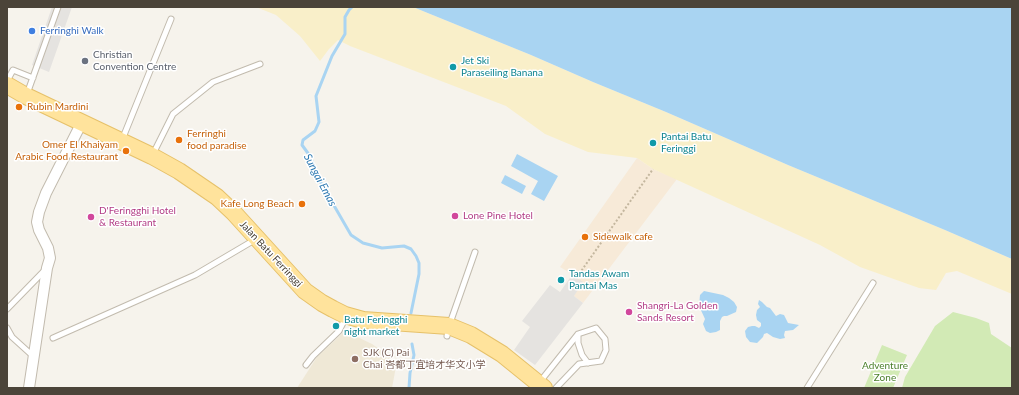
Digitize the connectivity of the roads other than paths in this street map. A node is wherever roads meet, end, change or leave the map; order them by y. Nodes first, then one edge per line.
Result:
1 (58, 7) edge
2 (171, 19) dead end
3 (260, 64) dead end
4 (33, 78) junction
5 (7, 81) edge
6 (7, 85) edge
7 (7, 92) edge
8 (26, 99) junction
9 (81, 125) junction
10 (121, 145) junction
11 (151, 159) junction
12 (254, 240) junction
13 (475, 252) dead end
14 (47, 268) junction
15 (873, 282) dead end
16 (7, 309) edge
17 (345, 318) junction
18 (7, 328) edge
19 (448, 331) junction
20 (578, 334) junction
21 (53, 338) dead end
22 (34, 357) junction
23 (588, 363) junction
24 (306, 365) dead end
25 (538, 387) edge
26 (28, 388) edge
27 (556, 388) edge
28 (807, 388) edge

1 - 4 lane
2 - 10 lane
3 - 11 lane
4 - 5 lane
4 - 8 lane
6 - 8 main road, Jalan Batu Ferringgi
7 - 8 main road, Jalan Batu Ferringgi
8 - 9 main road, Jalan Batu Ferringgi
9 - 10 main road, Jalan Batu Ferringgi
9 - 14 street
10 - 11 main road, Jalan Batu Ferringgi
11 - 12 main road, Jalan Batu Ferringgi
12 - 17 main road, Jalan Batu Ferringgi
12 - 21 lane
13 - 19 lane
14 - 16 lane
14 - 22 street
15 - 28 lane
17 - 19 main road, Jalan Batu Ferringgi
17 - 24 lane
18 - 22 lane
19 - 25 main road, Jalan Batu Ferringgi
20 - 23 lane
20 - 23 lane
20 - 25 lane
22 - 26 street
23 - 27 lane

